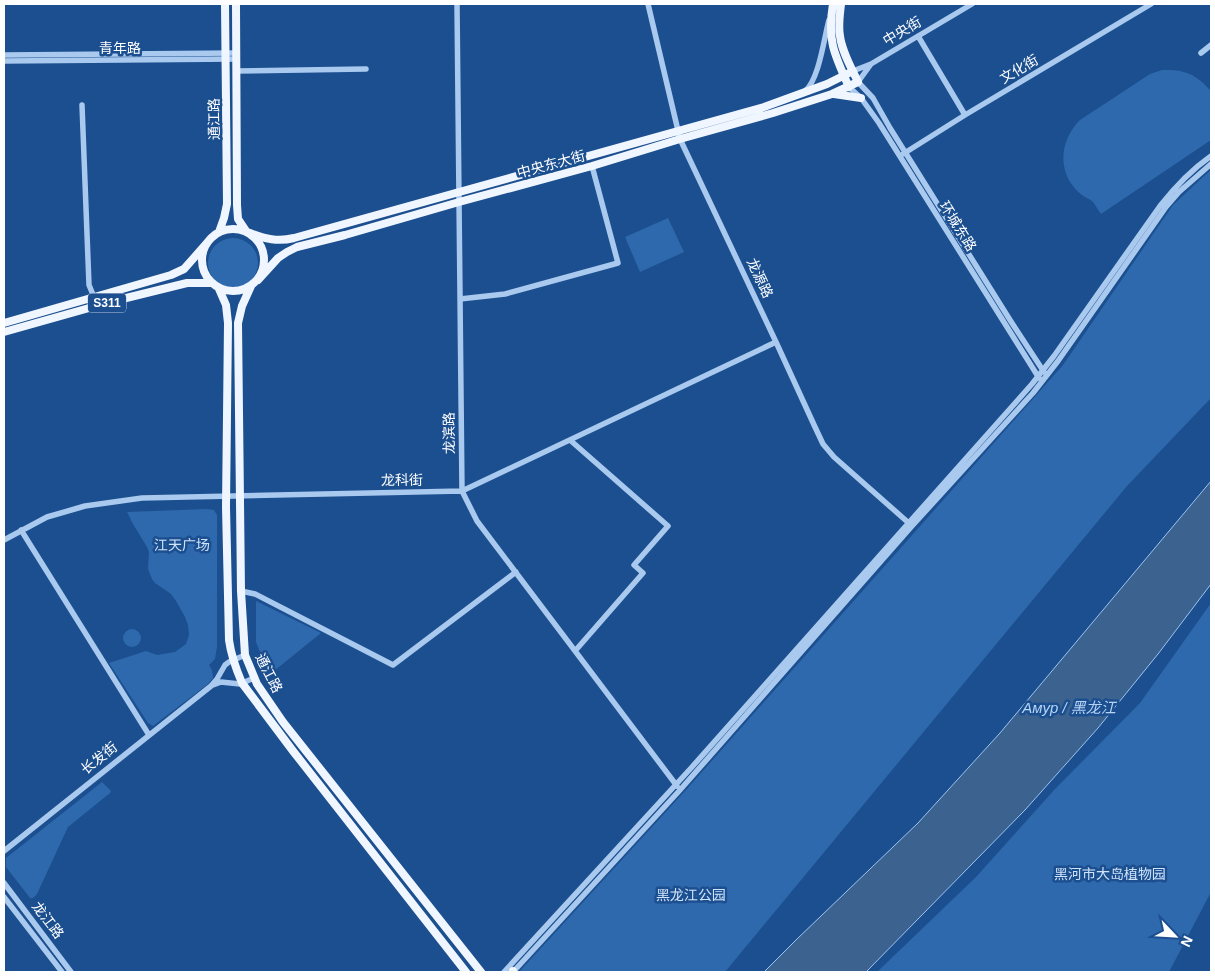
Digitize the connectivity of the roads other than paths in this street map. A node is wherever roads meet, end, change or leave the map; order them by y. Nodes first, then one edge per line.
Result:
1 (226, 4) edge
2 (236, 4) edge
3 (457, 4) edge
4 (648, 4) edge
5 (833, 4) edge
6 (842, 4) edge
7 (972, 4) edge
8 (1152, 4) edge
9 (918, 36) junction
10 (1211, 45) edge
11 (1201, 53) dead end
12 (4, 55) edge
13 (226, 56) junction
14 (236, 56) junction
15 (4, 61) edge
16 (871, 64) junction
17 (366, 70) dead end
18 (853, 71) junction
19 (236, 72) junction
20 (844, 76) junction
21 (858, 82) junction
22 (849, 87) junction
23 (801, 94) junction
24 (832, 94) junction
25 (861, 98) junction
26 (82, 106) dead end
27 (966, 115) junction
28 (679, 135) junction
29 (903, 155) junction
30 (1211, 156) edge
31 (1211, 164) edge
32 (592, 166) junction
33 (459, 192) junction
34 (459, 202) junction
35 (219, 232) junction
36 (248, 232) junction
37 (207, 243) junction
38 (258, 280) junction
39 (212, 284) junction
40 (251, 286) junction
41 (219, 289) junction
42 (94, 297) junction
43 (460, 299) junction
44 (4, 323) edge
45 (4, 332) edge
46 (776, 342) junction
47 (1045, 372) junction
48 (1040, 379) junction
49 (570, 440) junction
50 (462, 491) junction
51 (226, 496) junction
52 (239, 496) junction
53 (910, 525) junction
54 (21, 530) junction
55 (4, 540) edge
56 (516, 572) junction
57 (241, 591) junction
58 (575, 651) junction
59 (245, 655) junction
60 (234, 660) junction
61 (254, 678) junction
62 (242, 683) junction
63 (211, 686) junction
64 (149, 735) junction
65 (676, 785) junction
66 (680, 790) junction
67 (4, 851) edge
68 (4, 883) edge
69 (4, 897) edge
70 (62, 972) edge
71 (71, 972) edge
72 (466, 972) edge
73 (481, 972) edge
74 (504, 972) edge
75 (513, 972) edge

1 - 13 main road, 通江路
2 - 14 main road, 通江路
3 - 33 street, 龙滨路
4 - 28 street, 龙源路
5 - 20 main road
5 - 23 street
6 - 18 main road
7 - 9 street, 中央街
8 - 27 street, 文化街
9 - 16 street, 中央街
9 - 27 street
10 - 11 street
12 - 13 street, 青年路
13 - 14 street, 青年路
13 - 15 street, 青年路
13 - 35 main road, 通江路
14 - 19 main road, 通江路
16 - 18 street
16 - 21 street
17 - 19 street
18 - 20 main road, 中央东大街
18 - 21 main road
19 - 36 main road, 通江路
20 - 22 main road
20 - 23 main road, 中央东大街
21 - 22 main road, 中央东大街
21 - 29 street, 环城东路
22 - 24 main road, 中央东大街
22 - 25 street, 环城东路
23 - 28 main road, 中央东大街
24 - 25 main road
24 - 28 main road, 中央东大街
25 - 29 street, 环城东路
26 - 42 street
27 - 29 street, 文化街
28 - 32 main road, 中央东大街
28 - 33 main road, 中央东大街
28 - 46 street, 龙源路
29 - 47 street, 环城东路
29 - 48 street, 环城东路
30 - 47 street
31 - 47 street
32 - 34 main road, 中央东大街
32 - 43 street
33 - 34 street, 龙滨路
33 - 36 main road, 中央东大街
34 - 38 main road, 中央东大街
34 - 43 street, 龙滨路
35 - 36 main road
35 - 37 main road
36 - 38 main road
37 - 39 main road
37 - 42 main road
38 - 40 main road
39 - 41 main road
39 - 45 main road, S311
40 - 41 main road
40 - 52 main road, 通江路
41 - 51 main road, 通江路
42 - 44 main road
43 - 50 street, 龙滨路
46 - 49 street, 龙科街
46 - 53 street, 龙源路
47 - 48 street
48 - 53 street
49 - 50 street, 龙科街
49 - 58 street
50 - 52 street, 龙科街
50 - 56 street, 龙滨路
51 - 52 street, 龙科街
51 - 54 street, 龙科街
51 - 60 main road, 通江路
52 - 57 main road, 通江路
53 - 65 street
53 - 66 street
54 - 55 street, 龙科街
54 - 64 street
56 - 57 street
56 - 58 street, 龙滨路
57 - 59 main road, 通江路
58 - 65 street, 龙滨路
59 - 60 street, 长发街
59 - 61 main road, 通江路
60 - 62 main road, 通江路
60 - 63 street, 长发街
61 - 62 street
61 - 73 main road, 通江路
62 - 63 street
62 - 72 main road, 通江路
63 - 64 street, 长发街
64 - 67 street, 长发街
65 - 66 street, 龙滨路
65 - 74 street
66 - 75 street
68 - 71 street, 龙江路
69 - 70 street, 龙江路

